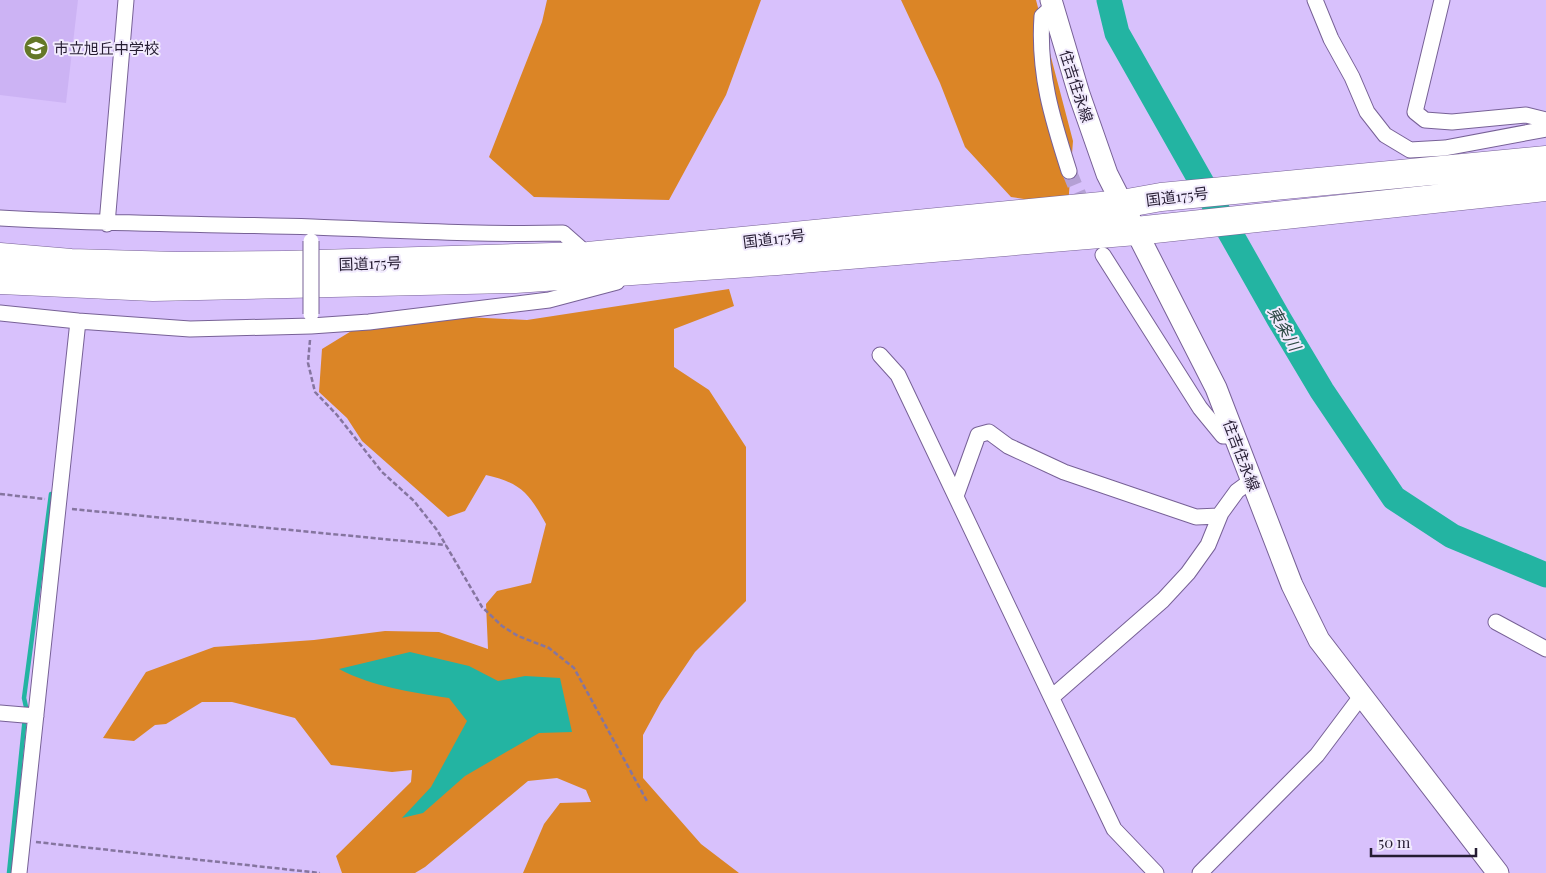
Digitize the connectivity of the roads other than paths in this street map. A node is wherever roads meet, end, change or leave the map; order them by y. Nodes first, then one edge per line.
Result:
1 (126, 0) edge
2 (1315, 0) edge
3 (1442, 0) edge
4 (1052, 4) edge
5 (1546, 120) edge
6 (1546, 129) edge
7 (1546, 160) edge
8 (1069, 171) tunnel mouth
9 (1546, 187) edge
10 (1122, 204) junction
11 (0, 218) edge
12 (107, 224) junction
13 (1136, 231) junction
14 (312, 234) junction
15 (1104, 255) dead end
16 (588, 256) junction
17 (0, 258) edge
18 (673, 267) junction
19 (0, 280) edge
20 (0, 313) edge
21 (311, 320) junction
22 (78, 321) junction
23 (880, 355) dead end
24 (1235, 436) junction
25 (1252, 480) junction
26 (956, 496) junction
27 (1219, 516) junction
28 (1496, 622) dead end
29 (1546, 649) edge
30 (1362, 695) junction
31 (1052, 697) junction
32 (0, 713) edge
33 (36, 716) junction
34 (19, 873) edge
35 (1156, 873) edge
36 (1200, 873) edge
37 (1498, 873) edge

1 - 12 street
2 - 6 street
3 - 5 street
4 - 8 street
4 - 10 main road, 住吉住永線
7 - 10 highway, 国道175号
9 - 13 highway, 国道175号
10 - 13 main road, 住吉住永線
10 - 16 highway, 国道175号
11 - 12 street
12 - 14 street
13 - 18 highway, 国道175号
13 - 24 main road, 住吉住永線
14 - 16 street
14 - 21 street, bridge
15 - 24 street
16 - 17 highway, 国道175号
18 - 19 highway, 国道175号
18 - 21 street
20 - 22 street
21 - 22 street
22 - 33 street
23 - 26 street
24 - 25 main road, 住吉住永線
25 - 27 street
25 - 30 main road, 住吉住永線
26 - 27 street
26 - 31 street
27 - 31 street
28 - 29 street
30 - 36 street
30 - 37 main road, 住吉住永線
31 - 35 street
32 - 33 street
33 - 34 street

